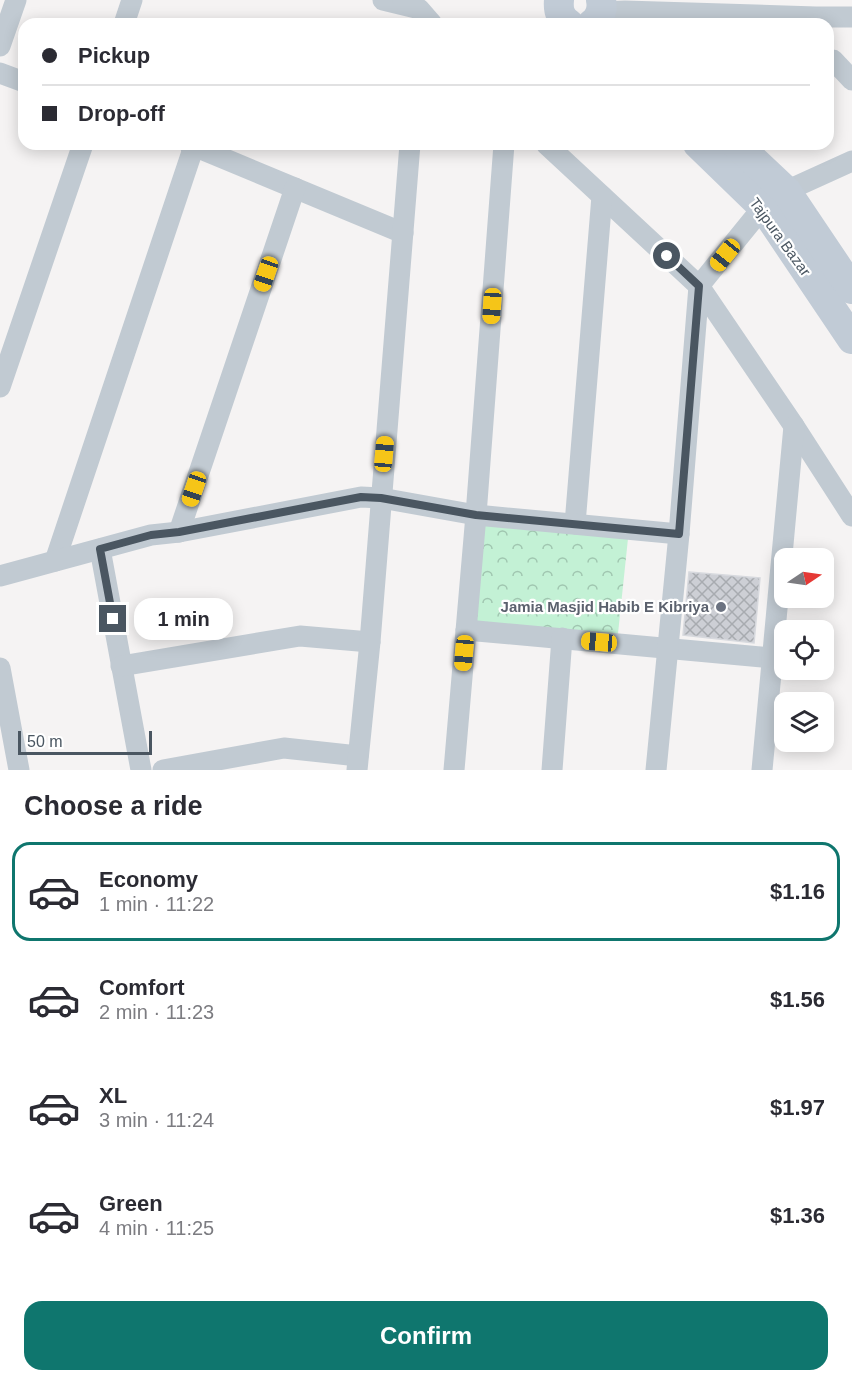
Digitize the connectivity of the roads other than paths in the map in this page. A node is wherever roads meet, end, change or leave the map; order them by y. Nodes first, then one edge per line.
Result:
1 (16, 0) edge
2 (132, 0) edge
3 (383, 0) edge
4 (816, 8) edge
5 (420, 11) edge
6 (600, 15) edge
7 (852, 17) edge
8 (126, 18) edge
9 (0, 46) edge
10 (834, 61) edge
11 (0, 73) edge
12 (18, 80) edge
13 (852, 80) edge
14 (81, 150) edge
15 (190, 150) edge
16 (204, 150) edge
17 (410, 150) edge
18 (504, 150) edge
19 (552, 150) edge
20 (706, 150) edge
21 (740, 150) edge
22 (852, 162) edge
23 (295, 188) junction
24 (602, 196) junction
25 (774, 199) junction
26 (403, 233) junction
27 (699, 286) junction
28 (852, 289) edge
29 (852, 339) edge
30 (0, 387) edge
31 (794, 426) junction
32 (381, 498) junction
33 (476, 515) junction
34 (852, 516) edge
35 (575, 524) junction
36 (179, 532) junction
37 (679, 534) junction
38 (100, 549) junction
39 (55, 561) junction
40 (0, 576) edge
41 (466, 630) junction
42 (562, 638) junction
43 (370, 642) junction
44 (668, 648) junction
45 (773, 658) junction
46 (121, 666) junction
47 (0, 668) edge
48 (358, 763) edge
49 (19, 770) edge
50 (141, 770) edge
51 (163, 770) edge
52 (454, 770) edge
53 (552, 770) edge
54 (657, 770) edge
55 (762, 770) edge

1 - 9 street
2 - 8 street
3 - 5 street
4 - 6 street
4 - 7 street
10 - 13 street
11 - 12 street
14 - 30 street
15 - 39 street
16 - 23 street
17 - 26 street
18 - 33 street
19 - 24 street
20 - 25 street, Tajpura Bazar
21 - 25 street, Tajpura Bazar
22 - 25 street
23 - 26 street
23 - 36 street
24 - 27 street
24 - 35 street
25 - 27 street
25 - 28 street, Tajpura Bazar
25 - 29 street, Tajpura Bazar
26 - 32 street
27 - 31 street
27 - 37 street
31 - 34 street
31 - 45 street
32 - 33 street
32 - 36 street
32 - 43 street
33 - 35 street
33 - 41 street
35 - 37 street
36 - 38 street
37 - 44 street
38 - 39 street
38 - 46 street
39 - 40 street
41 - 42 street
41 - 52 street
42 - 44 street
42 - 53 street
43 - 46 street
43 - 48 street
44 - 45 street
44 - 54 street
45 - 55 street
46 - 50 street
47 - 49 street
48 - 51 street

